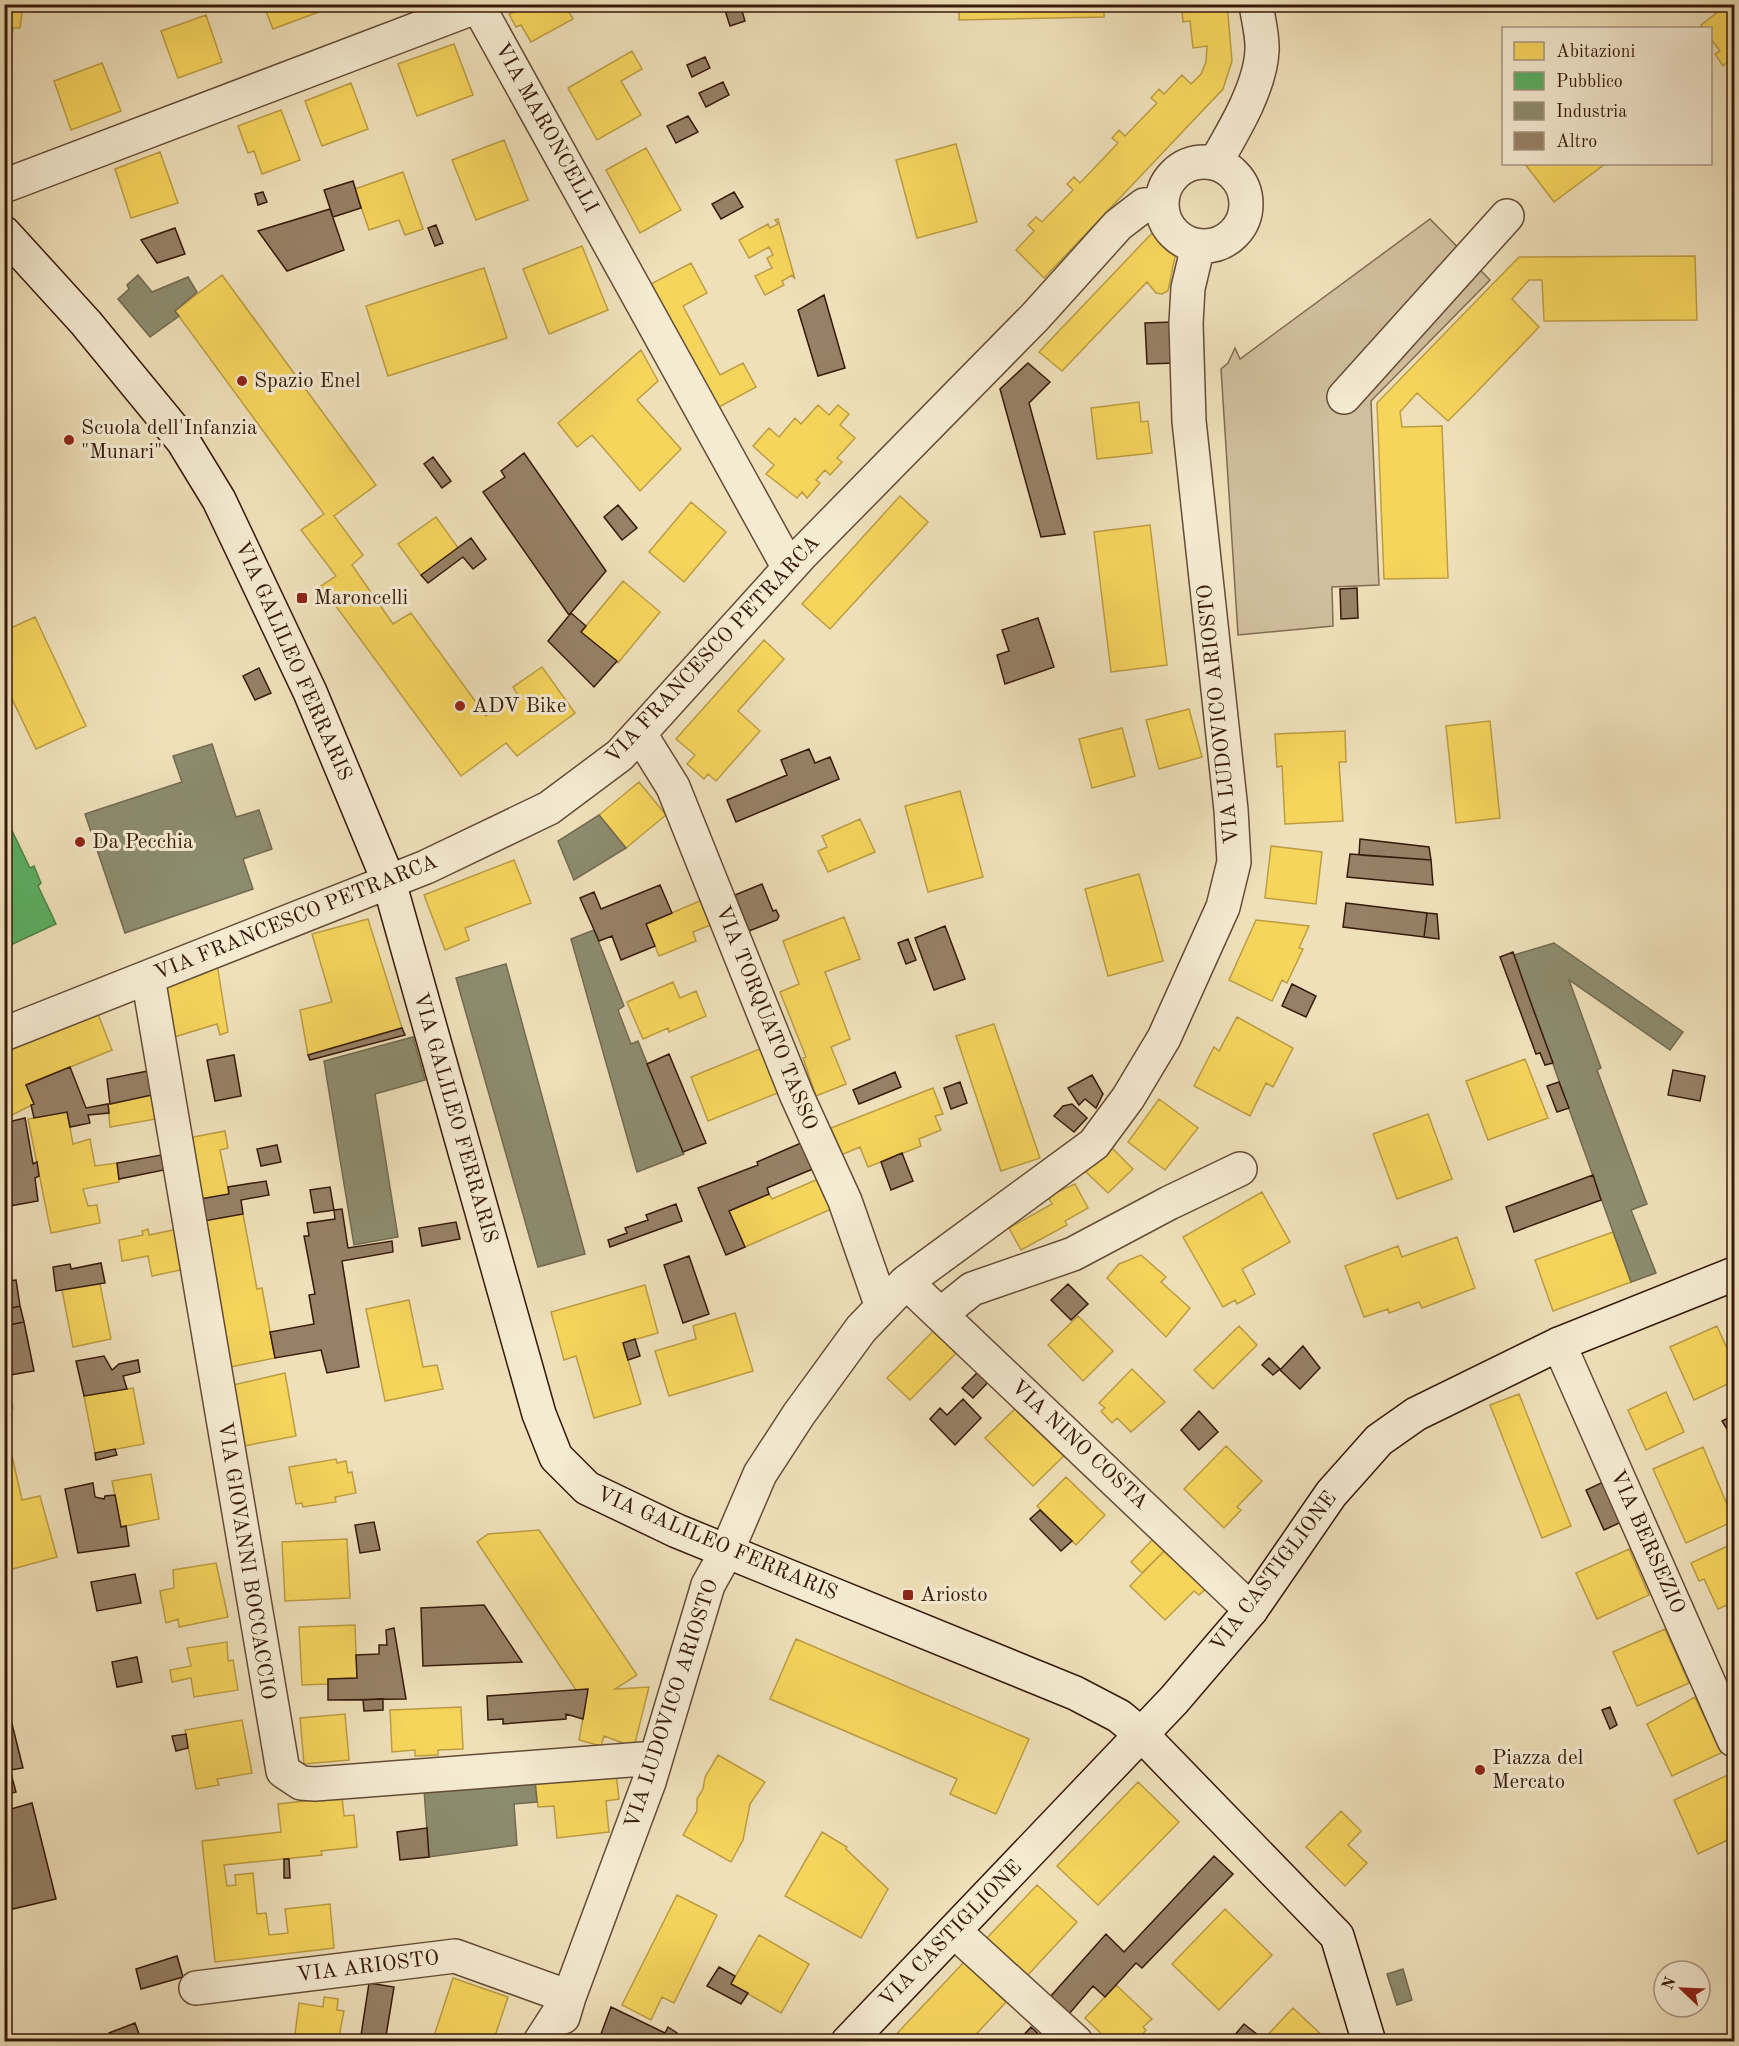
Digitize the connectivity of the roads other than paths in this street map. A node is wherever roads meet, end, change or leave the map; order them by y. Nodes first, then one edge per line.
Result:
1 (1256, 4) edge
2 (484, 7) edge
3 (1215, 163) junction
4 (4, 186) edge
5 (1161, 204) junction
6 (1507, 216) dead end
7 (4, 232) edge
8 (1198, 246) junction
9 (1344, 397) dead end
10 (789, 568) junction
11 (640, 734) junction
12 (389, 882) junction
13 (148, 977) junction
14 (4, 1034) edge
15 (1240, 1169) dead end
16 (1734, 1274) edge
17 (906, 1282) junction
18 (882, 1307) junction
19 (941, 1314) junction
20 (1559, 1344) junction
21 (727, 1551) junction
22 (1251, 1610) junction
23 (1142, 1735) junction
24 (1734, 1740) edge
25 (656, 1758) junction
26 (954, 1931) junction
27 (196, 1988) dead end
28 (569, 1997) junction
29 (540, 2042) edge
30 (556, 2042) edge
31 (848, 2042) edge
32 (1076, 2042) edge
33 (1369, 2042) edge

1 - 3 street
2 - 4 street, VIA MARONCELLI
2 - 10 street, VIA MARONCELLI
3 - 5 street
3 - 8 street
5 - 8 street
5 - 10 street, VIA FRANCESCO PETRARCA
6 - 9 street
7 - 12 street, VIA GALILEO FERRARIS
8 - 17 street, VIA LUDOVICO ARIOSTO
10 - 11 street, VIA FRANCESCO PETRARCA
11 - 12 street, VIA FRANCESCO PETRARCA
11 - 18 street, VIA TORQUATO TASSO
12 - 13 street, VIA FRANCESCO PETRARCA
12 - 21 street, VIA GALILEO FERRARIS
13 - 14 street, VIA FRANCESCO PETRARCA
13 - 25 street, VIA GIOVANNI BOCCACCIO
15 - 19 street
16 - 20 street, VIA CASTIGLIONE
17 - 18 street, VIA LUDOVICO ARIOSTO
17 - 19 street, VIA NINO COSTA
18 - 21 street, VIA LUDOVICO ARIOSTO
19 - 22 street, VIA NINO COSTA
20 - 22 street, VIA CASTIGLIONE
20 - 24 street, VIA BERSEZIO
21 - 23 street, VIA GALILEO FERRARIS
21 - 25 street, VIA LUDOVICO ARIOSTO
22 - 23 street, VIA CASTIGLIONE
23 - 26 street, VIA CASTIGLIONE
23 - 33 street, VIA GALILEO FERRARIS
25 - 28 street, VIA LUDOVICO ARIOSTO
26 - 31 street, VIA CASTIGLIONE
26 - 32 street
27 - 28 street, VIA ARIOSTO
28 - 29 street, VIA LUDOVICO ARIOSTO
28 - 30 street

